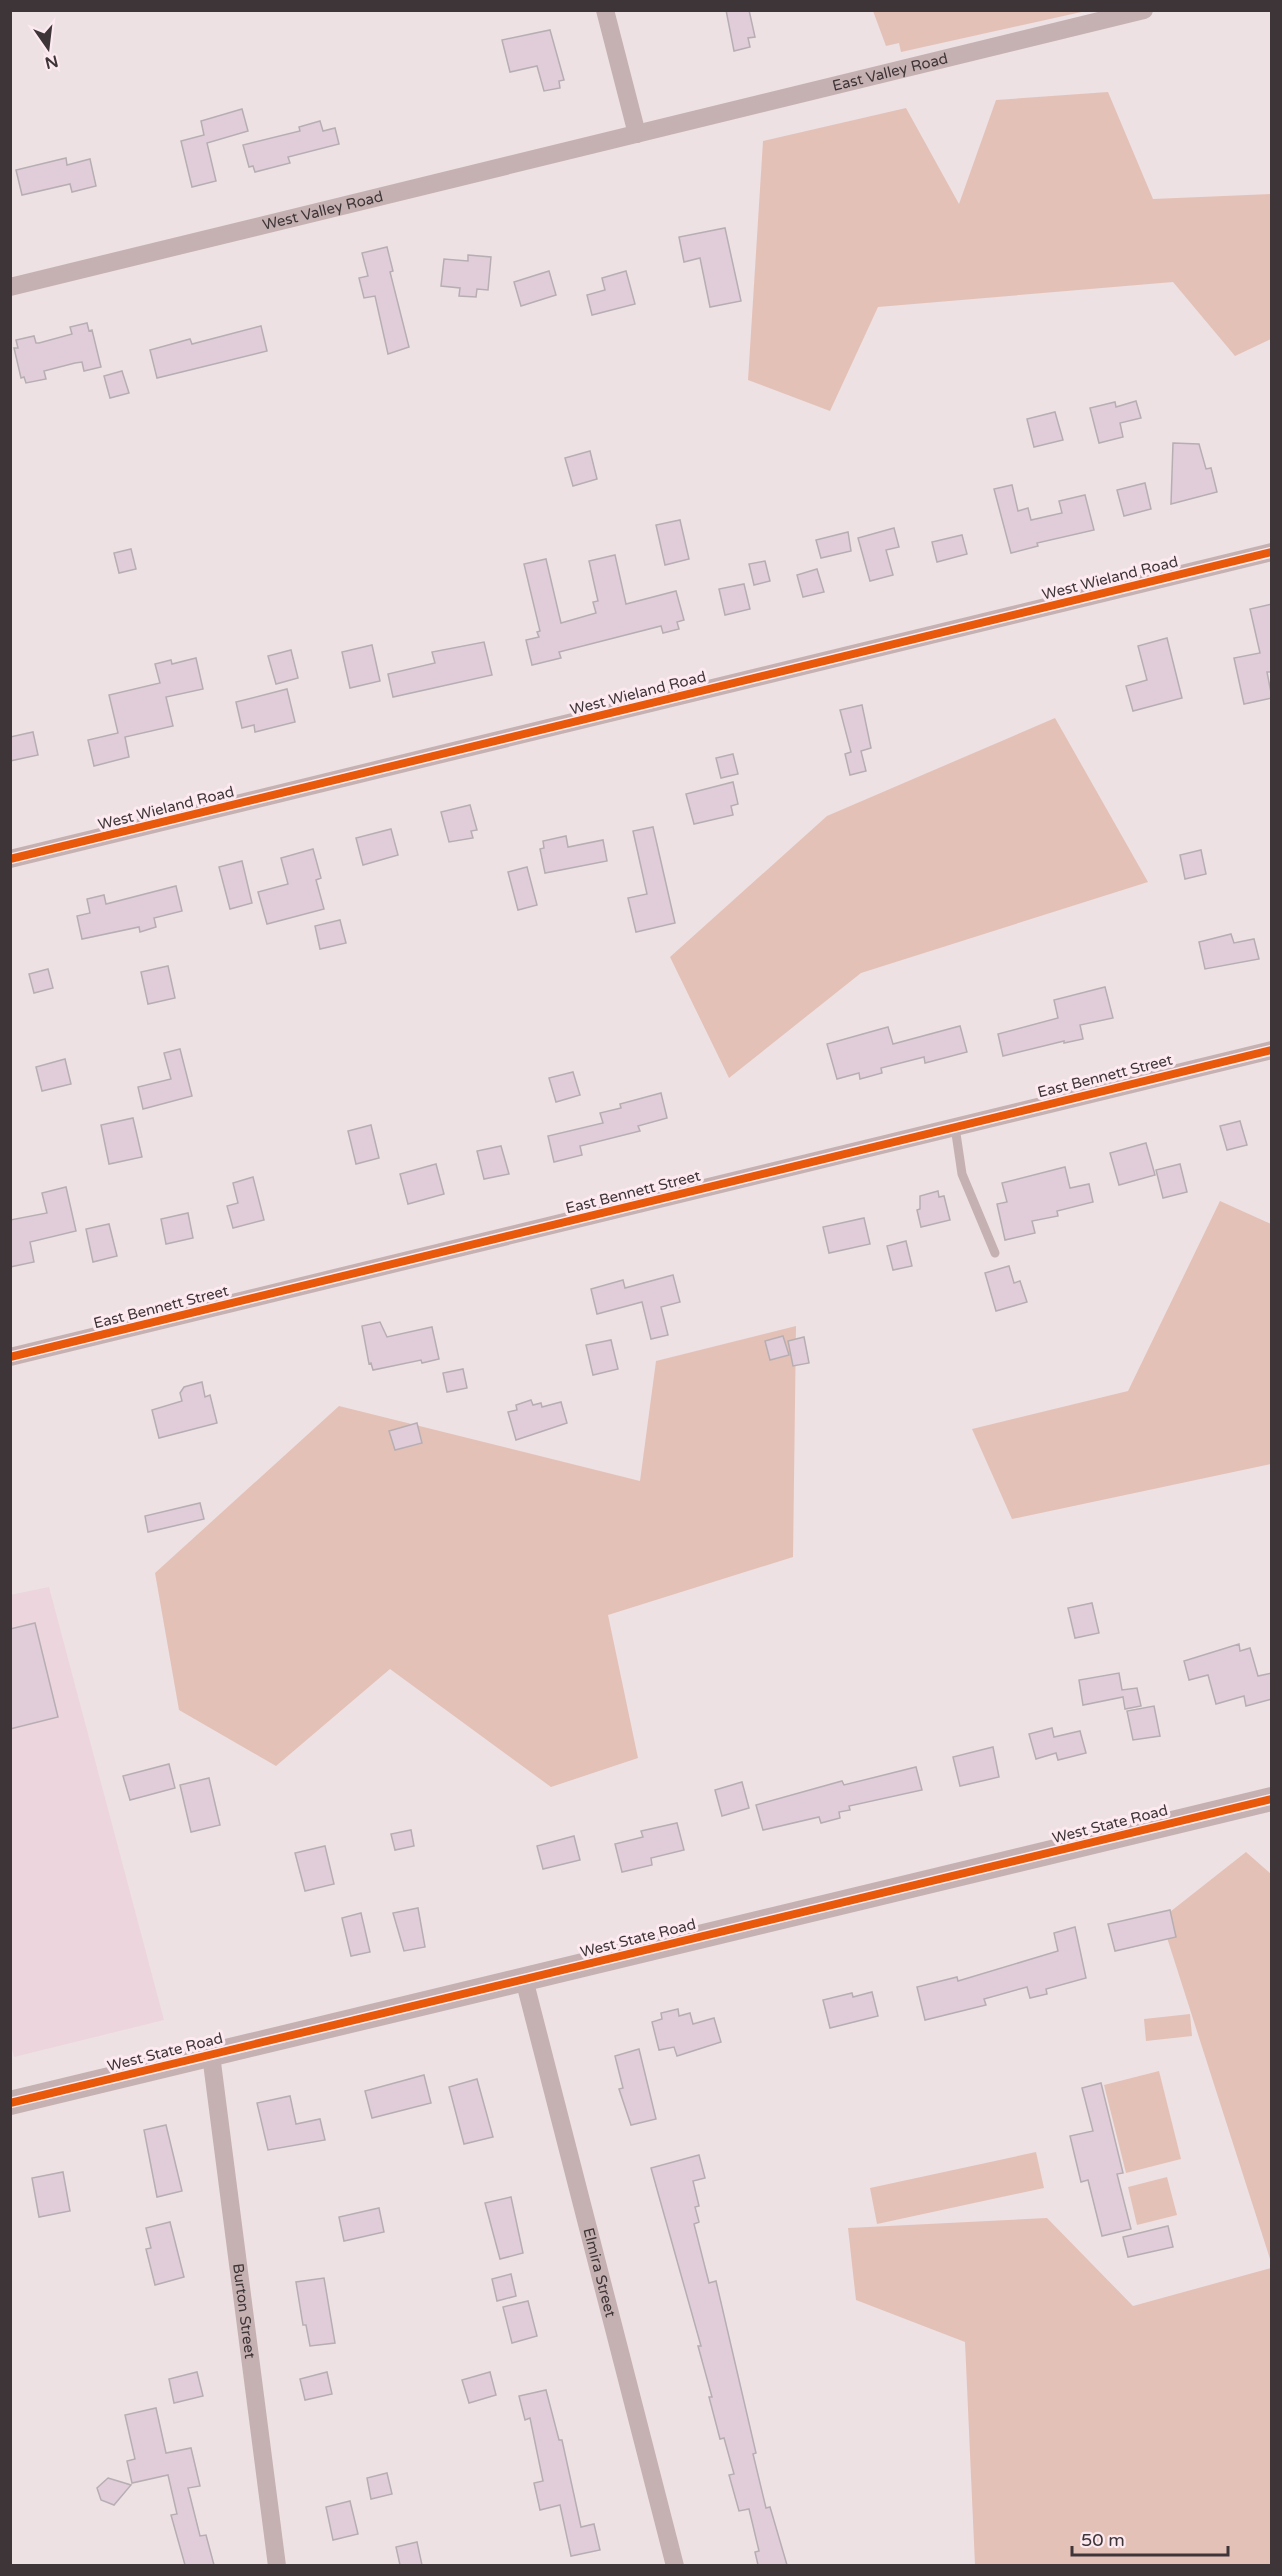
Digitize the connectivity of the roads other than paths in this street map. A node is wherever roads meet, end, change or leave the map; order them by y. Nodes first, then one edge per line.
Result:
1 (605, 10) edge
2 (1144, 10) edge
3 (637, 135) junction
4 (10, 287) edge
5 (1272, 552) edge
6 (10, 859) edge
7 (1267, 1051) edge
8 (955, 1127) junction
9 (995, 1253) dead end
10 (10, 1357) edge
11 (1272, 1799) edge
12 (524, 1979) junction
13 (211, 2055) junction
14 (10, 2103) edge
15 (277, 2565) edge
16 (675, 2565) edge

1 - 3 street
2 - 3 street, East Valley Road
3 - 4 street, West Valley Road
5 - 6 street, West Wieland Road
7 - 8 street, East Bennett Street
8 - 9 lane
8 - 10 street, East Bennett Street
11 - 12 street, West State Road
12 - 13 street, West State Road
12 - 16 street, Elmira Street
13 - 14 street, West State Road
13 - 15 street, Burton Street

